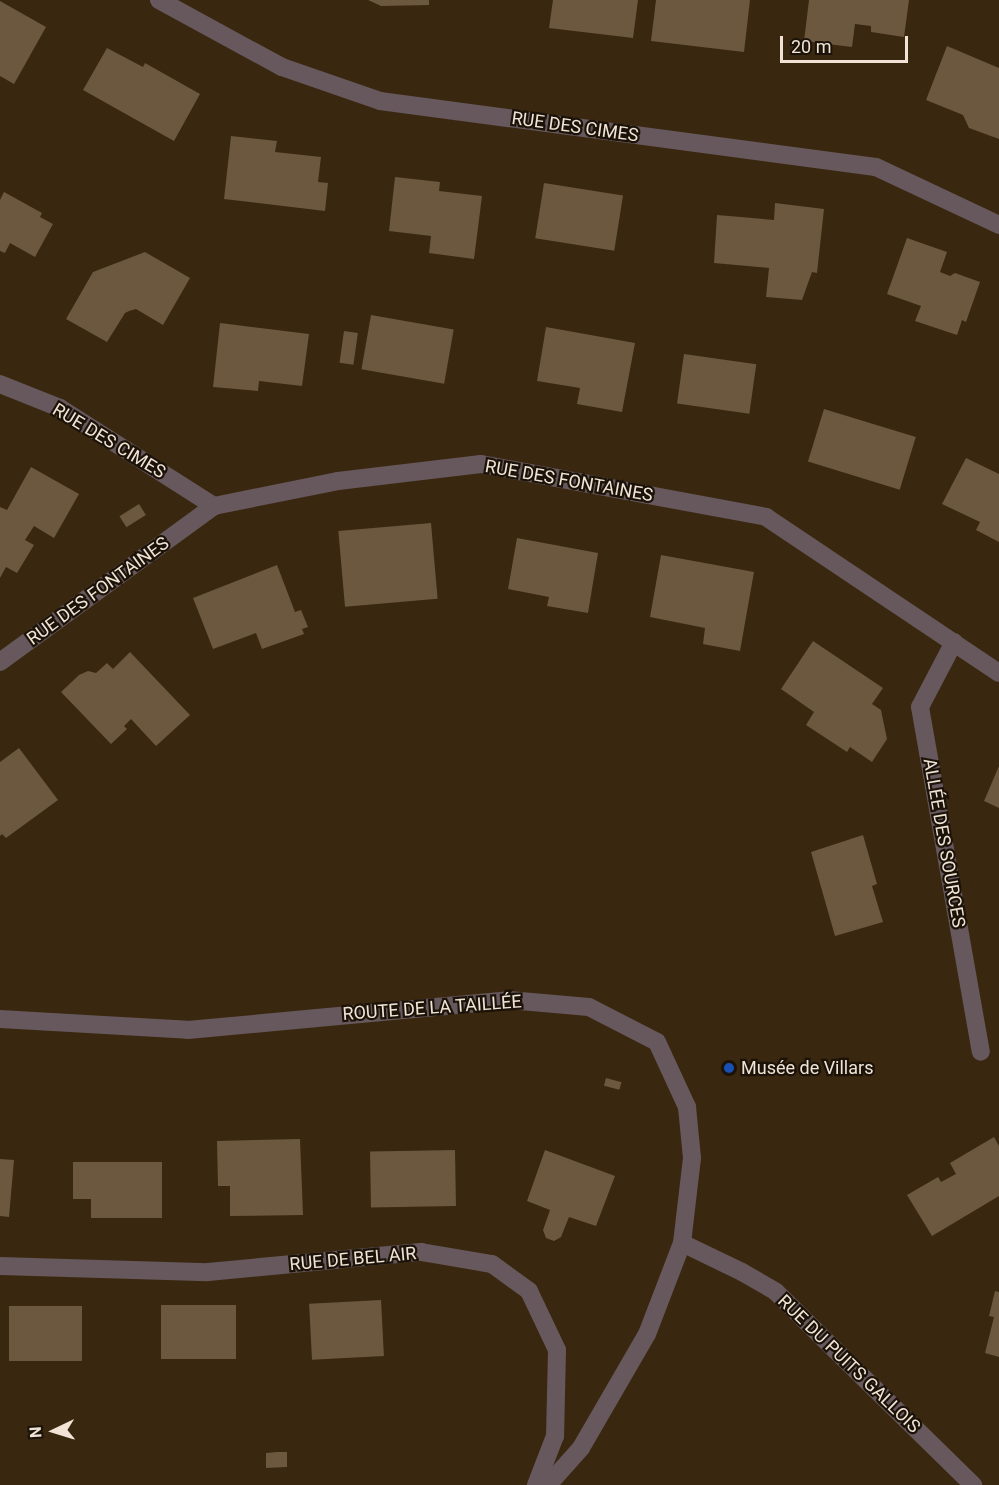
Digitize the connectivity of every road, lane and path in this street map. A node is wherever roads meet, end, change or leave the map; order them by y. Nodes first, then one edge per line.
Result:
1 (159, 0) edge
2 (999, 225) edge
3 (0, 384) edge
4 (214, 506) junction
5 (954, 642) junction
6 (0, 662) edge
7 (999, 673) edge
8 (0, 1019) edge
9 (981, 1052) dead end
10 (682, 1244) junction
11 (0, 1266) edge
12 (536, 1485) edge
13 (548, 1485) edge
14 (973, 1485) edge

1 - 2 street, RUE DES CIMES
3 - 4 street, RUE DES CIMES
4 - 5 street, RUE DES FONTAINES
4 - 6 street, RUE DES FONTAINES
5 - 7 street, RUE DES FONTAINES
5 - 9 street, ALLÉE DES SOURCES
8 - 10 street, ROUTE DE LA TAILLÉE
10 - 13 street, ROUTE DE LA TAILLÉE
10 - 14 street, RUE DU PUITS GALLOIS
11 - 12 street, RUE DE BEL AIR

